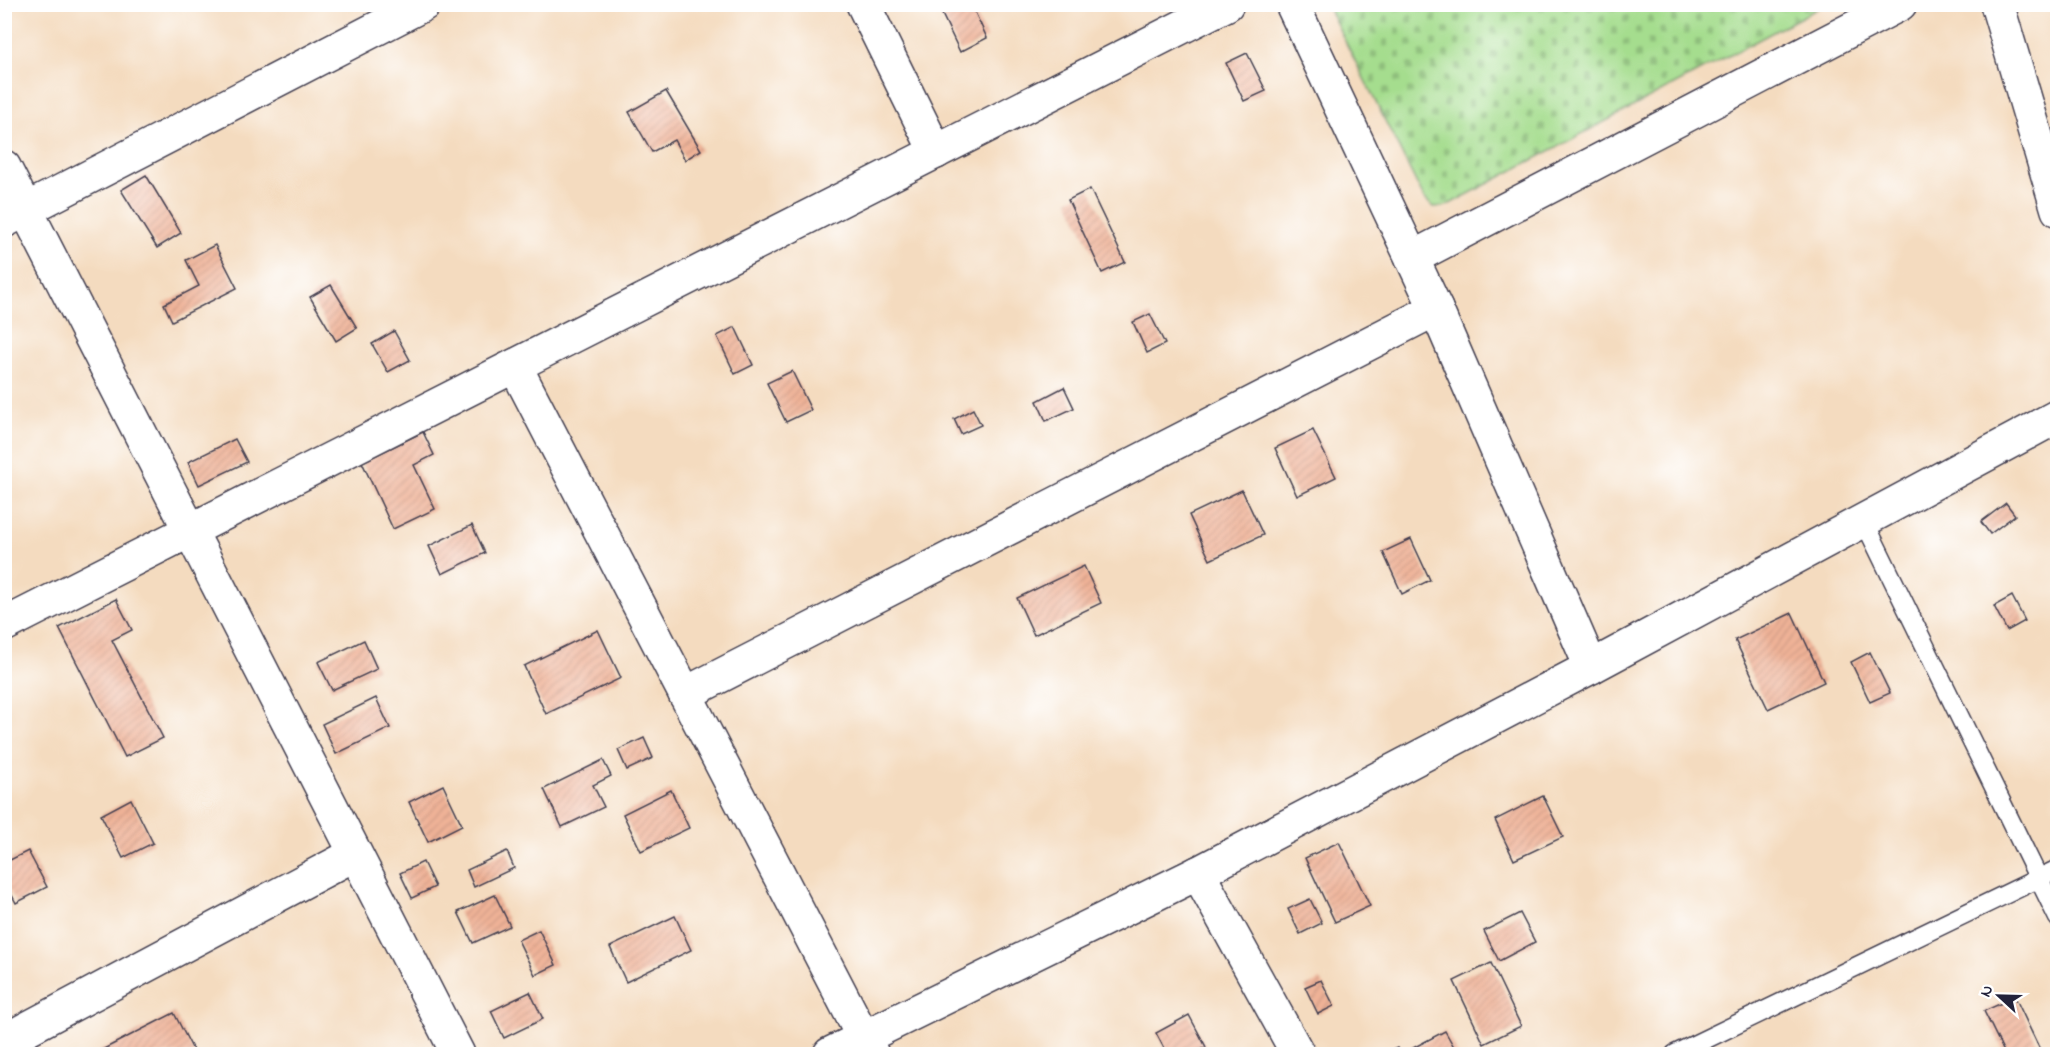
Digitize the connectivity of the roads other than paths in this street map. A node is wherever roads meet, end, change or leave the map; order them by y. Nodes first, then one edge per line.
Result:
1 (424, 4) edge
2 (863, 4) edge
3 (1227, 4) edge
4 (1292, 4) edge
5 (1900, 4) edge
6 (1997, 4) edge
7 (936, 152) junction
8 (4, 167) edge
9 (2058, 210) edge
10 (16, 216) edge
11 (1412, 258) junction
12 (1436, 309) junction
13 (515, 366) junction
14 (2058, 416) edge
15 (1864, 520) junction
16 (190, 531) junction
17 (4, 625) edge
18 (1591, 668) junction
19 (685, 694) junction
20 (356, 854) junction
21 (2058, 869) edge
22 (1198, 873) junction
23 (2038, 878) junction
24 (2058, 918) edge
25 (4, 1041) edge
26 (868, 1046) edge
27 (458, 1054) edge
28 (830, 1054) edge
29 (1298, 1054) edge
30 (1675, 1054) edge

1 - 10 street
2 - 7 street
3 - 7 street
4 - 11 street
5 - 11 street
6 - 9 street
7 - 13 street
8 - 10 street
10 - 16 street
11 - 12 street
12 - 18 street
12 - 19 street
13 - 16 street
13 - 19 street
14 - 15 street
15 - 18 street
15 - 23 lane
16 - 17 street
16 - 20 street
18 - 22 street
19 - 26 street
20 - 25 street
20 - 27 street
21 - 23 lane
22 - 26 street
22 - 29 street
23 - 24 lane
23 - 30 lane
26 - 28 street

